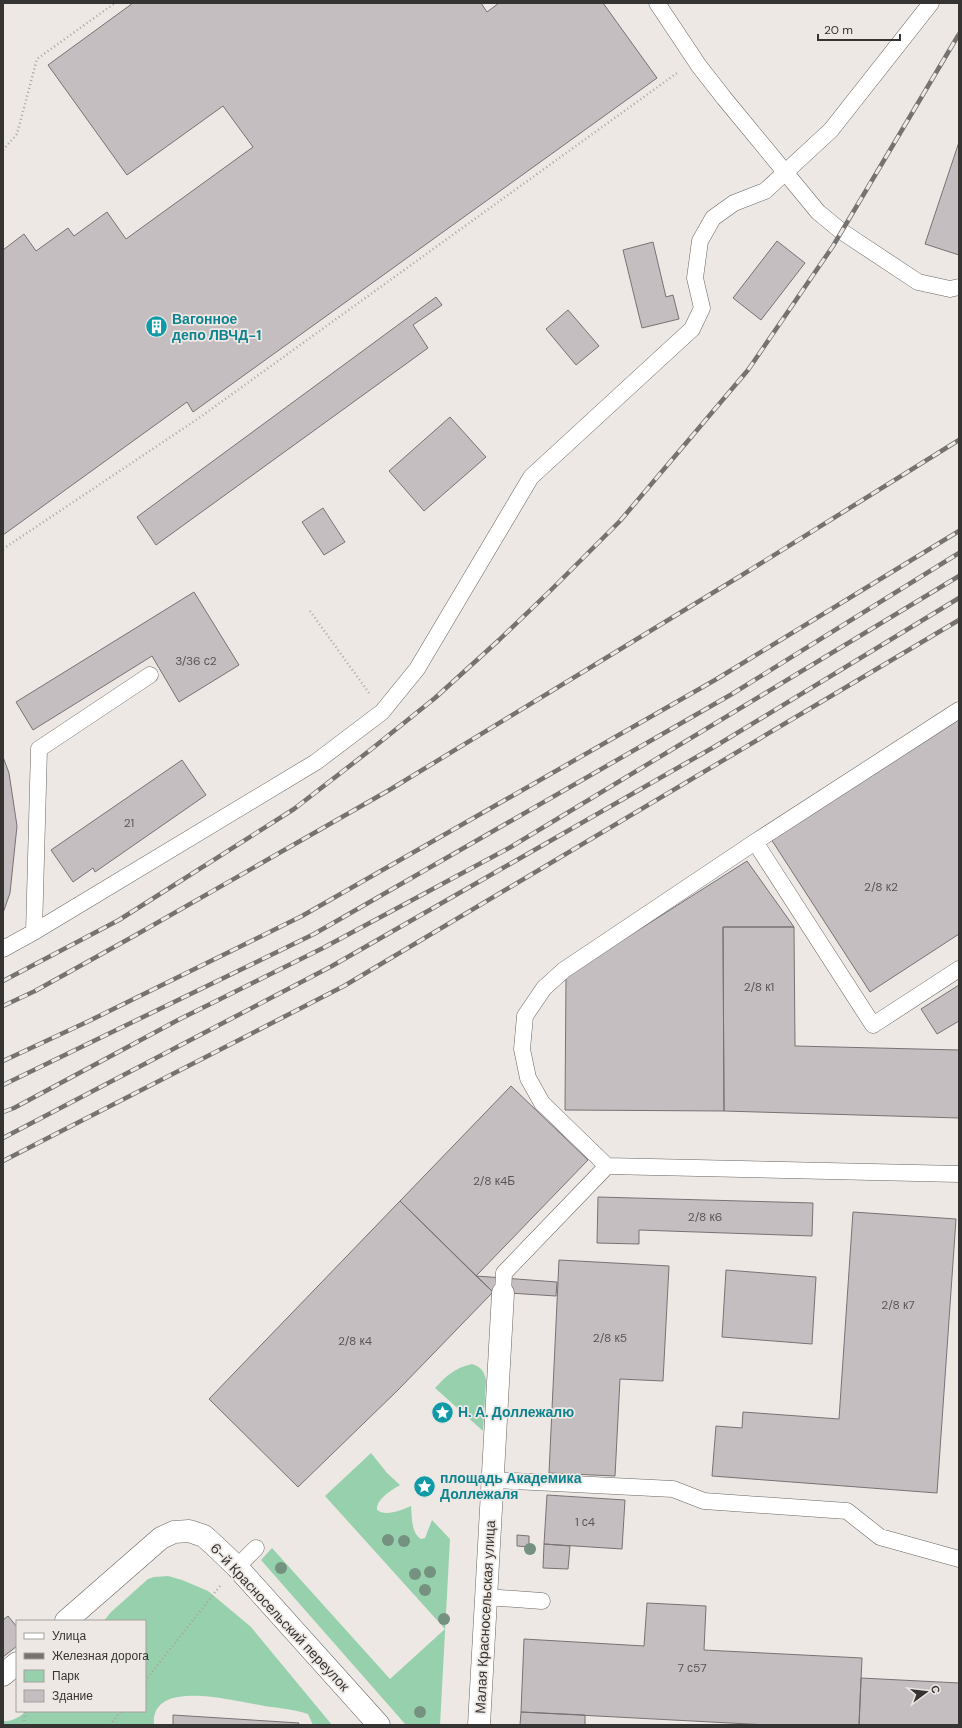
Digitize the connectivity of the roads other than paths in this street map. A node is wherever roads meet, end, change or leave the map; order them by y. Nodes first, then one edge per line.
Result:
1 (657, 3) edge
2 (931, 3) edge
3 (786, 172) junction
4 (959, 287) edge
5 (150, 675) dead end
6 (959, 710) edge
7 (755, 842) junction
8 (34, 932) junction
9 (3, 949) edge
10 (959, 970) edge
11 (606, 1166) junction
12 (959, 1174) edge
13 (503, 1293) joint
14 (493, 1480) junction
15 (256, 1548) dead end
16 (959, 1559) edge
17 (237, 1567) junction
18 (486, 1596) junction
19 (542, 1601) dead end
20 (67, 1620) edge
21 (16, 1664) edge
22 (3, 1676) edge
23 (379, 1725) edge
24 (479, 1725) edge

1 - 3 lane
2 - 3 lane
3 - 4 lane
3 - 8 lane
5 - 8 lane
6 - 7 lane
7 - 10 lane
7 - 11 lane
8 - 9 lane
11 - 12 lane
11 - 13 lane
13 - 14 street, Малая Красносельская улица
14 - 16 lane
14 - 18 street, Малая Красносельская улица
15 - 17 lane
17 - 20 street, 6-й Красносельский переулок
17 - 23 street, 6-й Красносельский переулок
18 - 19 lane
18 - 24 street, Малая Красносельская улица
21 - 22 street

